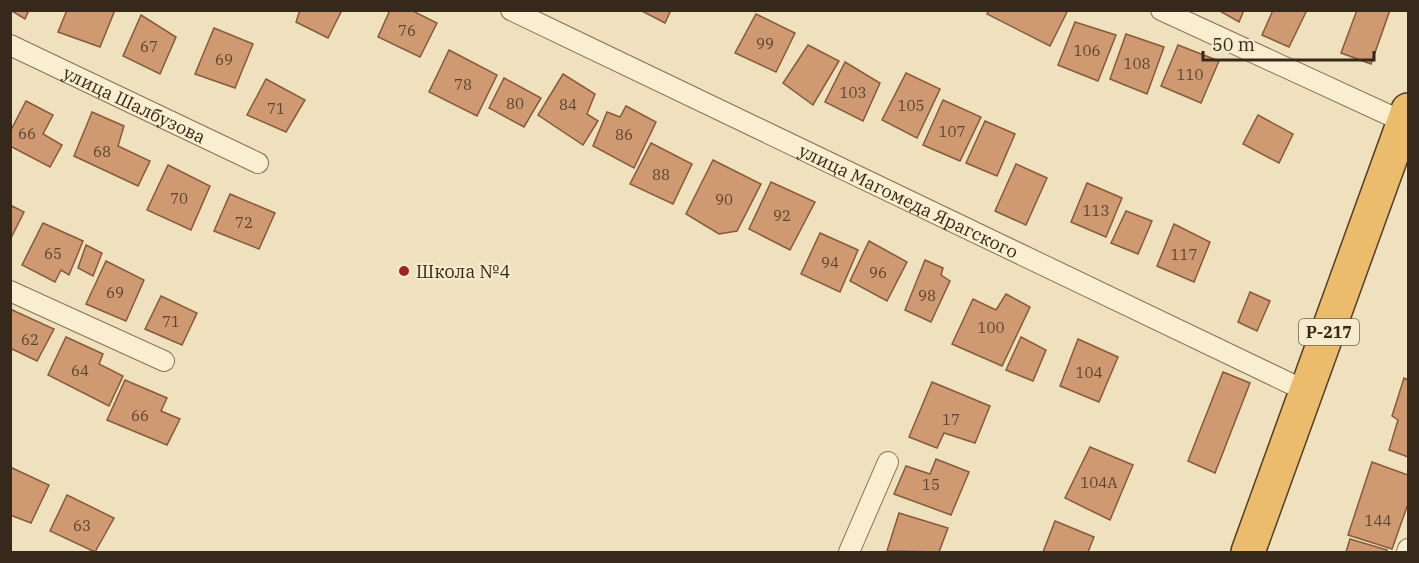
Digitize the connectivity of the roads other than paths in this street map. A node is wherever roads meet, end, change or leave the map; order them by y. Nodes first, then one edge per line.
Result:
1 (511, 10) edge
2 (1161, 10) edge
3 (10, 45) edge
4 (1406, 116) edge
5 (258, 163) dead end
6 (1399, 165) edge
7 (10, 291) edge
8 (164, 362) dead end
9 (1308, 392) junction
10 (888, 462) dead end
11 (849, 552) edge
12 (1248, 552) edge

1 - 9 street, улица Магомеда Ярагского
2 - 4 street
3 - 5 street, улица Шалбузова
4 - 6 highway, Р-217
6 - 9 highway, Р-217
7 - 8 street
9 - 12 highway, Р-217
10 - 11 street

